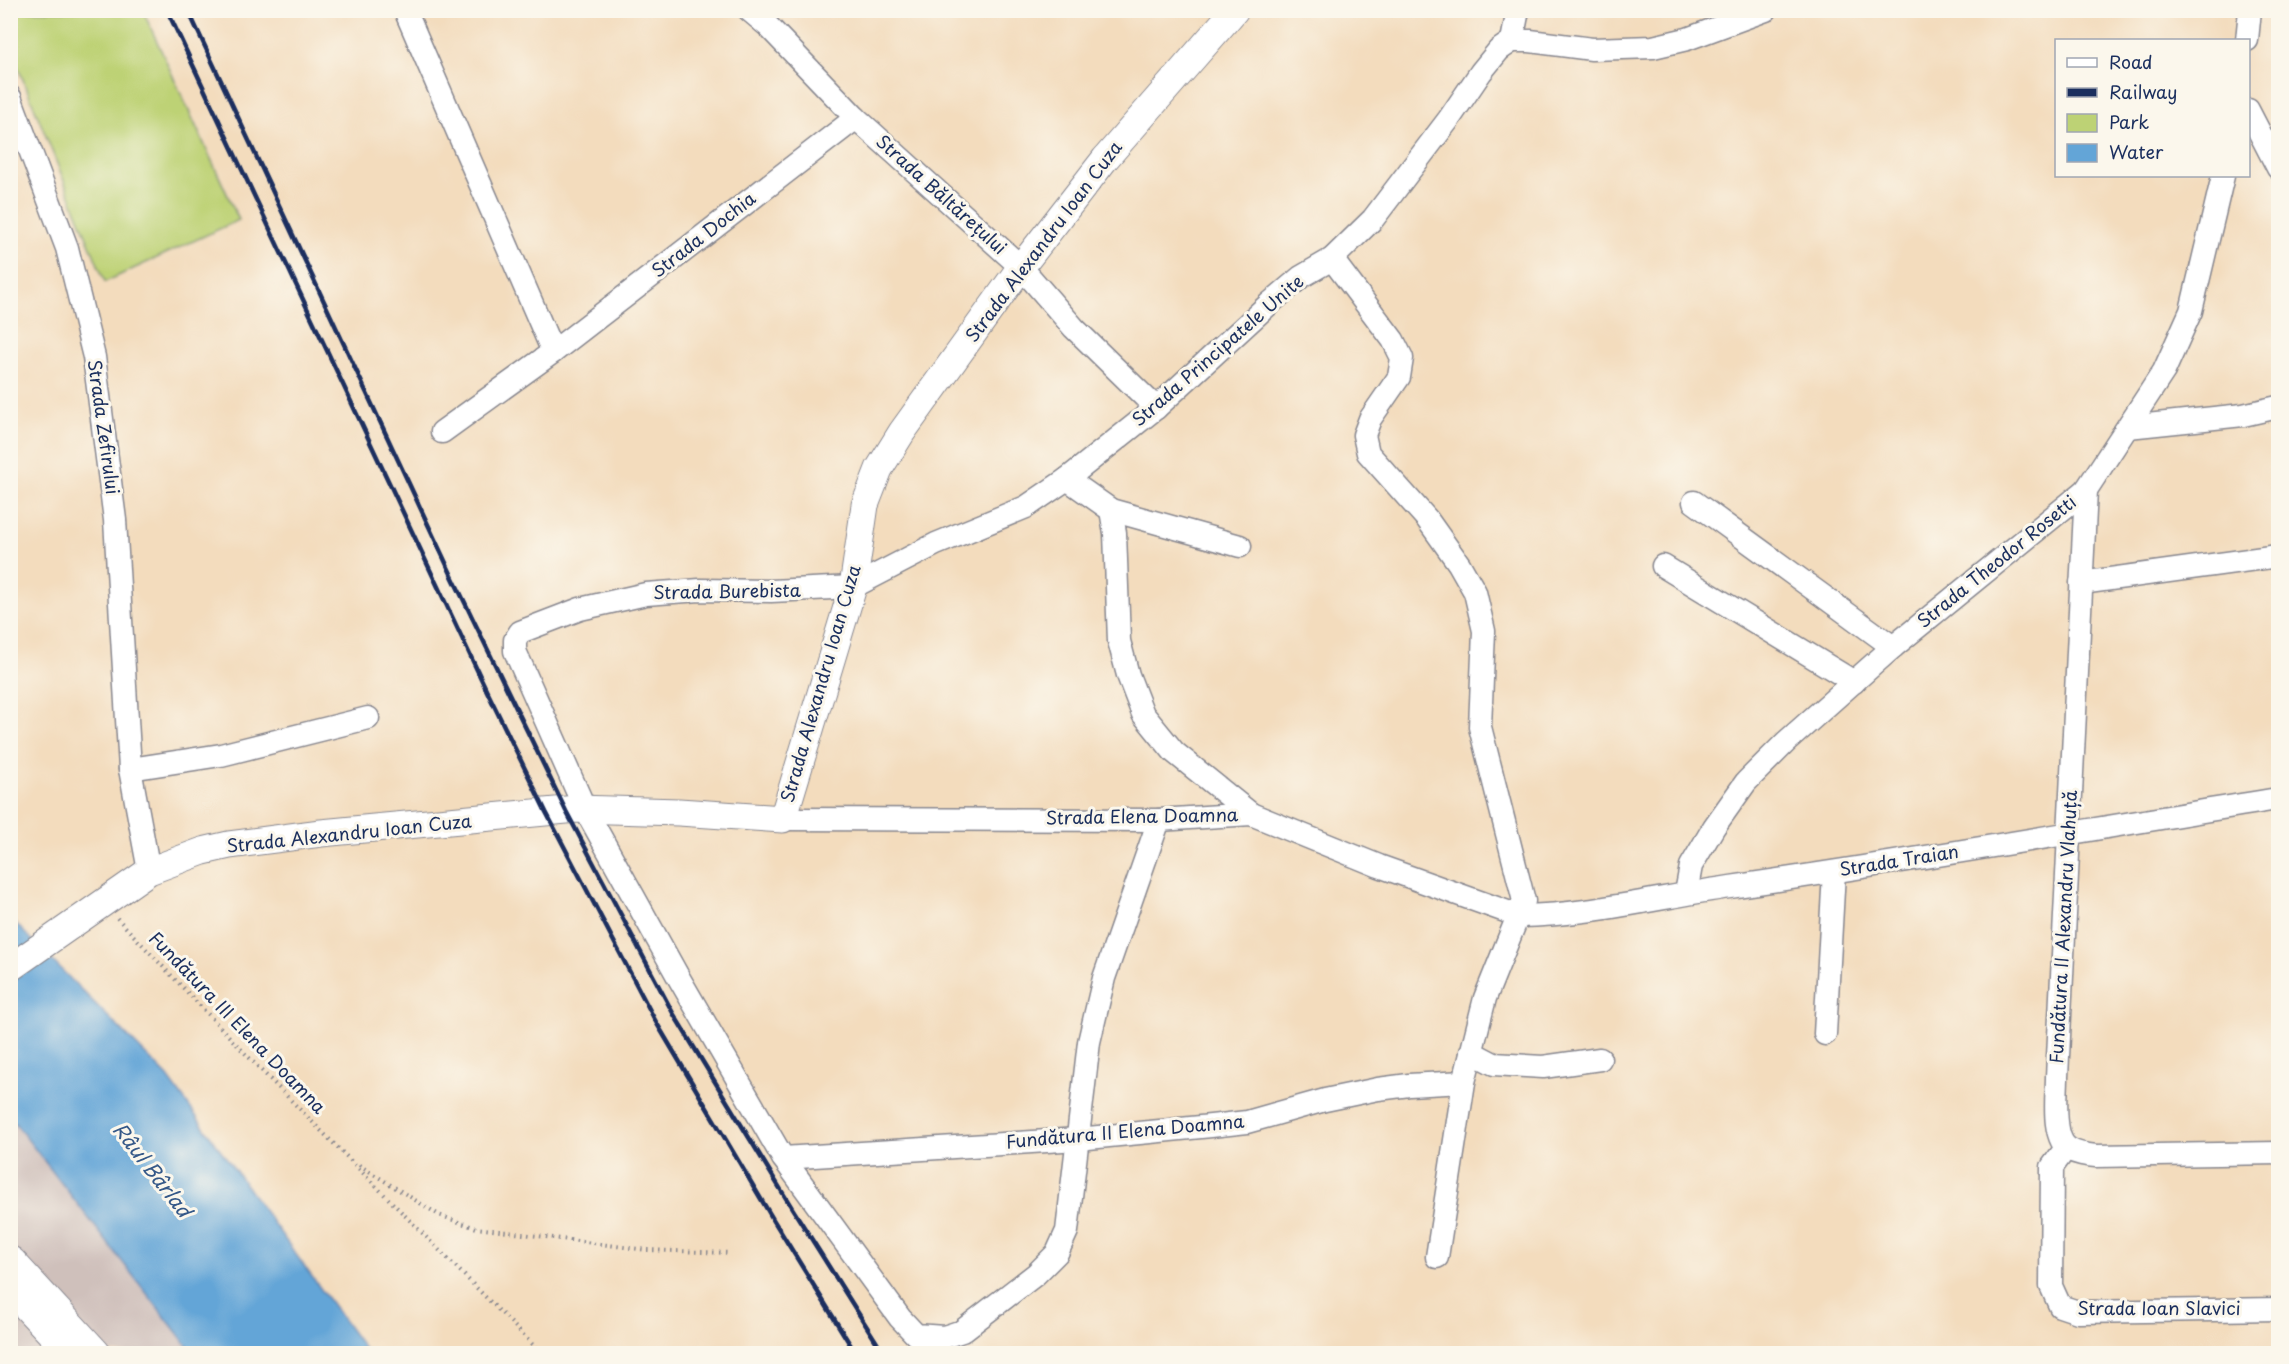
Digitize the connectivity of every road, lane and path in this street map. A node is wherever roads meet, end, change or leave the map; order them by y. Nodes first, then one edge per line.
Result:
1 (405, 10) edge
2 (749, 10) edge
3 (1235, 10) edge
4 (1518, 10) edge
5 (1766, 10) edge
6 (2250, 10) edge
7 (2247, 39) edge
8 (1512, 41) junction
9 (10, 97) edge
10 (2250, 114) edge
11 (856, 118) junction
12 (2278, 168) edge
13 (2223, 177) edge
14 (1332, 259) junction
15 (1021, 267) junction
16 (553, 352) junction
17 (2278, 407) edge
18 (1156, 408) junction
19 (2128, 427) junction
20 (442, 432) dead end
21 (1067, 479) junction
22 (2086, 490) junction
23 (1694, 502) dead end
24 (1111, 510) junction
25 (1240, 546) dead end
26 (2278, 556) edge
27 (1663, 566) dead end
28 (2081, 583) junction
29 (853, 587) junction
30 (1893, 647) junction
31 (1854, 682) junction
32 (368, 718) dead end
33 (130, 769) junction
34 (2278, 799) edge
35 (585, 809) junction
36 (1251, 814) junction
37 (783, 819) junction
38 (1159, 820) junction
39 (2068, 833) junction
40 (149, 871) junction
41 (1834, 872) junction
42 (1686, 893) junction
43 (103, 902) junction
44 (1519, 916) junction
45 (10, 968) edge
46 (1825, 1034) dead end
47 (1472, 1052) junction
48 (1600, 1059) dead end
49 (1464, 1082) junction
50 (1078, 1139) junction
51 (2066, 1148) junction
52 (2278, 1153) edge
53 (783, 1158) junction
54 (353, 1161) junction
55 (730, 1253) dead end
56 (1437, 1257) dead end
57 (10, 1263) edge
58 (10, 1290) edge
59 (2278, 1310) edge
60 (70, 1353) edge
61 (94, 1353) edge
62 (542, 1353) edge

1 - 16 street
2 - 11 street, Strada Băltărețului
3 - 15 street, Strada Alexandru Ioan Cuza
4 - 8 street
5 - 8 street
6 - 7 street
8 - 14 street, Strada Principatele Unite
9 - 33 street, Strada Zefirului
10 - 12 street
11 - 15 street, Strada Băltărețului
11 - 16 street, Strada Dochia
13 - 19 street, Strada Theodor Rosetti
14 - 18 street, Strada Principatele Unite
14 - 44 street
15 - 18 street, Strada Băltărețului
15 - 29 street, Strada Alexandru Ioan Cuza
16 - 20 street, Strada Dochia
17 - 19 street
18 - 21 street, Strada Principatele Unite
19 - 22 street, Strada Theodor Rosetti
21 - 24 street
21 - 29 street, Strada Principatele Unite
22 - 28 street, Fundătura II Alexandru Vlahuță
22 - 30 street, Strada Theodor Rosetti
23 - 30 street
24 - 25 street
24 - 36 street
26 - 28 street
27 - 31 street
28 - 39 street, Fundătura II Alexandru Vlahuță
29 - 35 street, Strada Burebista
29 - 37 street, Strada Alexandru Ioan Cuza
30 - 31 street, Strada Theodor Rosetti
31 - 42 street, Strada Theodor Rosetti
32 - 33 street
33 - 40 street, Strada Zefirului
34 - 39 street, Strada Traian
35 - 37 street, Strada Alexandru Ioan Cuza
35 - 40 street, Strada Alexandru Ioan Cuza
35 - 53 street
36 - 38 street, Strada Elena Doamna
36 - 44 street, Strada Elena Doamna
37 - 38 street, Strada Elena Doamna
38 - 50 street
39 - 41 street, Strada Traian
39 - 51 street, Fundătura II Alexandru Vlahuță
40 - 43 street, Strada Alexandru Ioan Cuza
41 - 42 street, Strada Traian
41 - 46 street
42 - 44 street, Strada Traian
43 - 45 street, Strada Alexandru Ioan Cuza
43 - 54 path, Fundătura III Elena Doamna
44 - 47 street
47 - 48 street
47 - 49 street
49 - 50 street, Fundătura II Elena Doamna
49 - 56 street
50 - 53 street, Fundătura II Elena Doamna
50 - 53 street
51 - 52 street
51 - 59 street, Strada Ioan Slavici
54 - 55 path, Fundătura III Elena Doamna
54 - 62 path, Fundătura III Elena Doamna
57 - 61 highway
58 - 60 street

